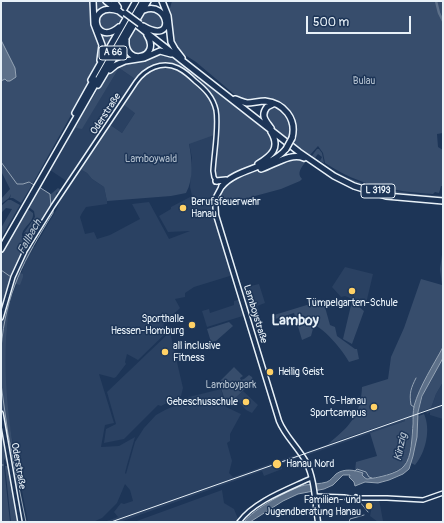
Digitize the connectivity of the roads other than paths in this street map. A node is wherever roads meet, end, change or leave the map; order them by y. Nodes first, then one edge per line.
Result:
1 (93, 1) edge
2 (106, 1) edge
3 (110, 1) edge
4 (114, 1) edge
5 (136, 1) edge
6 (140, 1) edge
7 (144, 1) edge
8 (148, 1) edge
9 (162, 1) edge
10 (118, 9) junction
11 (142, 12) junction
12 (122, 25) junction
13 (140, 25) junction
14 (144, 31) junction
15 (126, 39) junction
16 (177, 57) junction
17 (183, 59) junction
18 (95, 72) junction
19 (106, 73) junction
20 (235, 99) junction
21 (82, 104) junction
22 (278, 105) junction
23 (269, 128) junction
24 (307, 159) junction
25 (248, 171) junction
26 (240, 174) junction
27 (229, 179) junction
28 (216, 180) junction
29 (35, 186) junction
30 (222, 186) junction
31 (443, 200) edge
32 (1, 243) edge
33 (1, 249) edge
34 (1, 318) edge
35 (1, 413) edge
36 (312, 480) junction
37 (315, 494) junction
38 (442, 494) edge
39 (20, 522) edge
40 (238, 522) edge
41 (318, 522) edge

1 - 18 highway
2 - 10 highway, L 3193
3 - 10 highway, L 3193
4 - 10 highway
5 - 12 highway
6 - 21 highway, A 66
7 - 21 highway, A 66
8 - 11 highway
9 - 17 highway
10 - 12 highway
10 - 13 highway, L 3193, bridge
11 - 13 highway
11 - 15 highway
12 - 18 highway
13 - 14 highway, L 3193
13 - 17 highway, L 3193
14 - 15 highway
14 - 16 highway, L 3193
15 - 19 highway
16 - 19 highway
16 - 23 highway, L 3193
17 - 20 highway, L 3193
18 - 21 highway
19 - 21 highway
20 - 22 highway
20 - 23 highway, L 3193
21 - 29 highway, A 66
22 - 23 highway
22 - 25 highway, bridge
23 - 24 highway, L 3193
23 - 25 highway
23 - 31 highway, L 3193
24 - 25 highway
24 - 31 highway, L 3193
25 - 26 highway
26 - 27 highway
26 - 30 highway
27 - 28 highway
27 - 30 highway
28 - 30 street
28 - 34 street, Oderstraße
29 - 32 highway, A 66
29 - 33 highway, A 66
30 - 36 main road, Lamboystraße
35 - 39 street, Oderstraße
36 - 37 main road, Lamboystraße
36 - 40 street
37 - 38 street
37 - 41 main road, Lamboystraße

